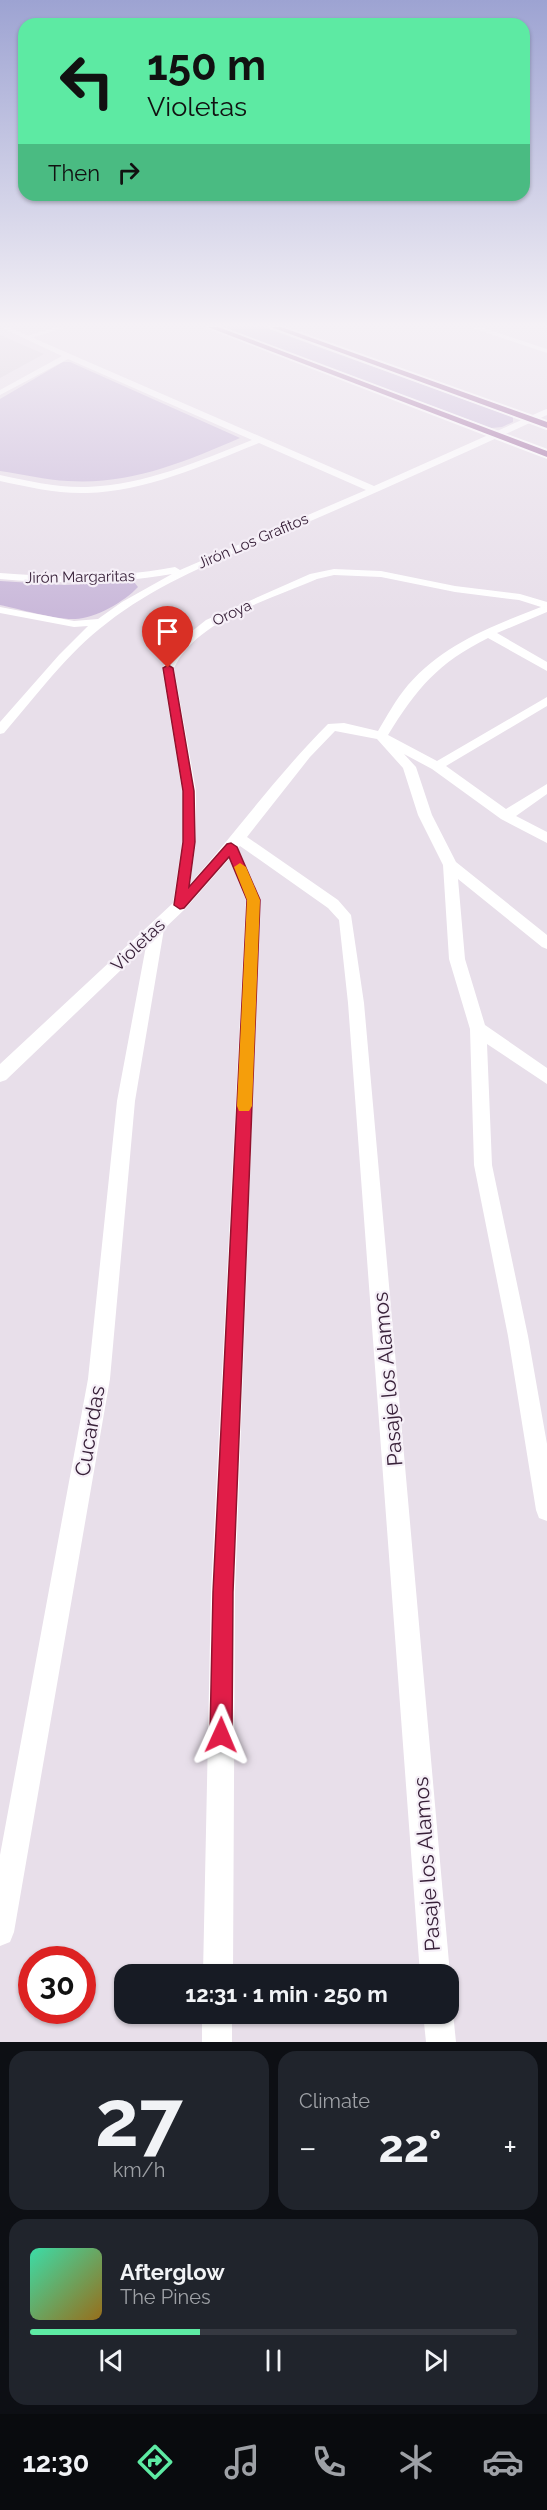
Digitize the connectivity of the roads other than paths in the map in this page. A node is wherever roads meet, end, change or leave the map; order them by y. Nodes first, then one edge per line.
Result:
1 (223, 422) edge
2 (463, 422) edge
3 (523, 422) edge
4 (496, 435) junction
5 (261, 439) junction
6 (547, 454) edge
7 (0, 478) edge
8 (374, 490) junction
9 (196, 565) junction
10 (0, 576) edge
11 (547, 606) edge
12 (0, 610) edge
13 (100, 622) junction
14 (486, 632) junction
15 (547, 667) edge
16 (547, 702) edge
17 (0, 729) edge
18 (381, 736) junction
19 (437, 766) junction
20 (547, 788) edge
21 (506, 816) junction
22 (547, 838) edge
23 (235, 842) junction
24 (450, 865) junction
25 (180, 905) junction
26 (157, 927) junction
27 (547, 943) edge
28 (478, 1029) junction
29 (0, 1075) edge
30 (547, 1077) edge
31 (547, 1510) edge
32 (0, 1932) edge
33 (218, 1964) edge
34 (434, 1964) edge
35 (217, 2024) edge
36 (439, 2024) edge
37 (217, 2042) edge
38 (441, 2042) edge

1 - 5 street
2 - 4 main road
3 - 4 street, Jirón Los Grafitos
4 - 6 main road
4 - 8 street, Jirón Los Grafitos
5 - 7 street
5 - 8 street
8 - 9 street, Jirón Los Grafitos
9 - 10 street, Jirón Margaritas
9 - 13 street, Jirón Los Grafitos
11 - 14 street
11 - 25 street, Oroya
12 - 13 street
13 - 17 street, Jirón Los Grafitos
14 - 15 street
14 - 18 street
16 - 19 street
18 - 19 street
18 - 23 street, Violetas
18 - 24 street
19 - 21 street
20 - 21 street
21 - 22 street
23 - 25 street, Violetas
23 - 33 street
23 - 34 street, Pasaje los Alamos
24 - 27 street
24 - 28 street
25 - 26 street, Violetas
26 - 29 street, Violetas
26 - 32 street, Cucardas
28 - 30 street
28 - 31 street
35 - 37 street
36 - 38 street

